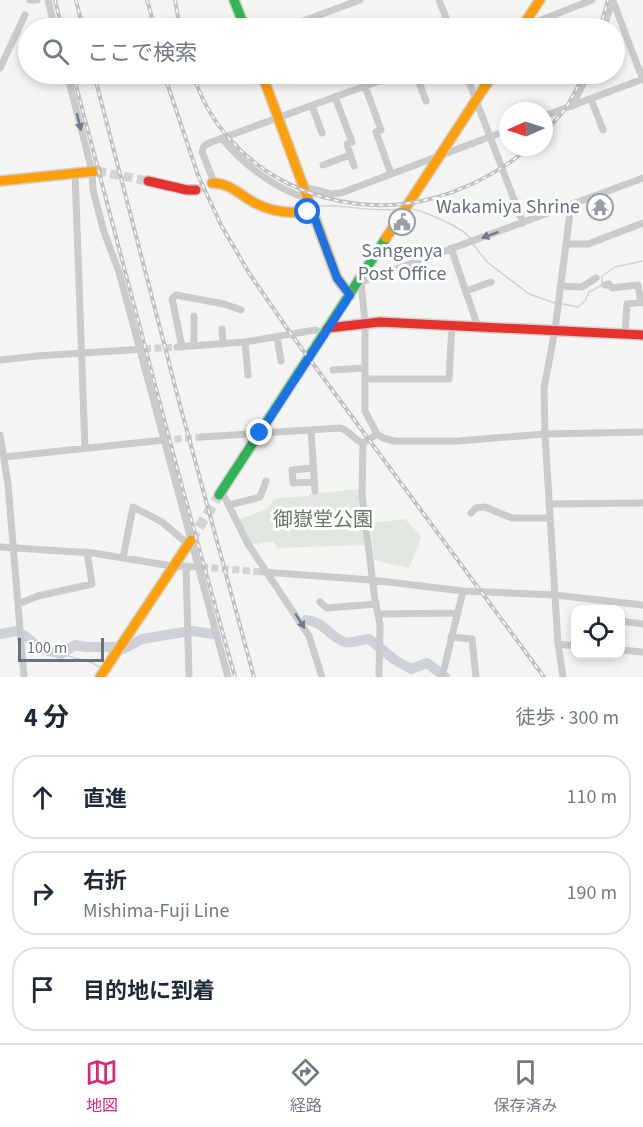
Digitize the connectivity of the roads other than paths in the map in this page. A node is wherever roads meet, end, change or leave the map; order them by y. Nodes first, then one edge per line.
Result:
1 (30, 0) edge
2 (37, 0) edge
3 (48, 0) edge
4 (234, 0) edge
5 (329, 0) edge
6 (360, 0) edge
7 (439, 0) edge
8 (540, 0) edge
9 (592, 0) edge
10 (613, 0) edge
11 (333, 10) junction
12 (25, 15) dead end
13 (24, 18) edge
14 (52, 18) edge
15 (241, 18) edge
16 (311, 18) edge
17 (446, 18) edge
18 (527, 18) edge
19 (546, 18) edge
20 (607, 18) edge
21 (620, 18) edge
22 (18, 30) edge
23 (625, 32) edge
24 (0, 68) edge
25 (643, 79) edge
26 (70, 84) edge
27 (266, 84) edge
28 (370, 84) edge
29 (420, 84) edge
30 (470, 84) edge
31 (486, 84) edge
32 (583, 84) edge
33 (365, 86) junction
34 (334, 97) junction
35 (591, 99) junction
36 (476, 100) junction
37 (426, 101) dead end
38 (312, 106) junction
39 (572, 106) junction
40 (553, 113) edge
41 (279, 118) junction
42 (603, 130) dead end
43 (322, 133) dead end
44 (499, 133) edge
45 (490, 136) junction
46 (222, 138) junction
47 (351, 155) junction
48 (440, 156) junction
49 (323, 165) dead end
50 (354, 166) dead end
51 (94, 171) junction
52 (75, 172) junction
53 (391, 174) junction
54 (643, 178) edge
55 (0, 181) edge
56 (148, 181) tunnel mouth
57 (213, 183) joint
58 (304, 187) junction
59 (196, 190) tunnel mouth
60 (308, 199) junction
61 (571, 205) junction
62 (312, 211) junction
63 (522, 223) junction
64 (643, 223) edge
65 (566, 244) junction
66 (452, 248) junction
67 (596, 278) dead end
68 (360, 281) junction
69 (491, 282) dead end
70 (605, 285) dead end
71 (561, 286) junction
72 (466, 291) junction
73 (350, 295) junction
74 (642, 302) edge
75 (241, 310) dead end
76 (194, 316) dead end
77 (365, 322) junction
78 (452, 326) junction
79 (478, 327) junction
80 (222, 329) dead end
81 (327, 330) junction
82 (555, 330) junction
83 (625, 334) junction
84 (643, 335) edge
85 (277, 337) junction
86 (245, 342) junction
87 (223, 344) junction
88 (194, 346) junction
89 (142, 349) junction
90 (82, 352) junction
91 (0, 360) edge
92 (281, 362) dead end
93 (364, 368) junction
94 (333, 370) dead end
95 (248, 375) dead end
96 (364, 379) junction
97 (311, 430) junction
98 (643, 432) edge
99 (260, 433) junction
100 (377, 434) junction
101 (545, 434) junction
102 (0, 435) edge
103 (202, 437) tunnel mouth
104 (164, 440) junction
105 (363, 443) junction
106 (85, 448) junction
107 (4, 458) junction
108 (314, 468) junction
109 (266, 482) dead end
110 (314, 482) junction
111 (315, 491) dead end
112 (220, 492) joint
113 (643, 503) edge
114 (549, 504) junction
115 (229, 506) junction
116 (471, 513) dead end
117 (550, 518) junction
118 (189, 542) junction
119 (0, 547) edge
120 (14, 548) junction
121 (87, 552) junction
122 (123, 558) junction
123 (172, 566) junction
124 (186, 566) junction
125 (199, 567) junction
126 (265, 572) junction
127 (372, 580) junction
128 (463, 591) junction
129 (555, 595) junction
130 (608, 601) junction
131 (320, 602) dead end
132 (18, 604) junction
133 (376, 604) junction
134 (608, 605) edge
135 (643, 605) edge
136 (458, 613) junction
137 (378, 614) junction
138 (625, 622) edge
139 (643, 624) edge
140 (451, 637) junction
141 (558, 644) junction
142 (571, 645) edge
143 (625, 650) edge
144 (643, 652) edge
145 (442, 674) edge
146 (24, 677) edge
147 (100, 677) edge
148 (189, 677) edge
149 (228, 677) edge
150 (322, 677) edge
151 (380, 677) edge
152 (476, 677) edge
153 (563, 677) edge

1 - 2 street
3 - 14 street
4 - 15 main road
5 - 11 street
6 - 11 street
7 - 17 street
8 - 18 main road
9 - 19 street
10 - 20 street
10 - 21 street
11 - 16 street
12 - 13 street
22 - 24 street
23 - 25 street
25 - 35 street
26 -> 51 street
27 - 41 main road
28 - 33 street
29 - 37 street
30 - 36 street
31 - 36 main road
32 - 39 street
33 - 34 street
33 - 53 street
34 - 38 street
34 - 47 street
35 - 39 street
35 - 42 street
36 - 45 street
36 - 48 main road
38 - 41 street
38 - 43 street
39 - 40 street
41 - 46 street
41 - 58 main road
44 - 45 street
45 - 48 street
45 - 63 street
46 - 57 street
46 - 60 street
47 - 49 street
47 - 50 street
48 - 53 street
48 - 68 main road
51 - 52 main road
51 - 89 street
52 - 55 main road
52 - 90 street
53 - 58 street
54 - 61 street
56 - 59 main road
57 - 62 main road
58 - 60 main road
60 - 62 main road
61 - 63 street
61 - 65 street
62 - 73 main road
63 -> 66 street
64 - 65 street
65 - 71 street
66 - 68 street
66 - 72 street
67 - 71 street
68 - 73 main road
68 - 77 street
69 - 72 street
70 - 74 street
71 - 82 street
72 - 79 street
73 - 81 main road
74 - 83 street
75 - 88 street
76 - 88 street
77 - 78 main road
77 - 81 main road
77 - 93 street
78 - 79 main road
78 - 96 street
79 - 82 main road
80 - 87 street
81 - 85 street
81 - 99 main road
82 - 83 main road
82 - 101 street
83 - 84 main road
85 - 86 street
85 - 92 street
86 - 87 street
86 - 95 street
87 - 88 street
89 - 90 street
89 - 104 street
90 - 91 street
90 - 106 street
93 - 94 street
93 - 96 street
96 - 100 street
97 - 99 street
97 - 105 street
97 - 108 street
98 - 101 street
99 - 103 street
99 - 112 main road
100 - 101 street
100 - 105 street
101 - 114 street
102 - 107 street
104 - 106 street
104 - 118 street
105 - 127 street
106 - 107 street
107 - 120 street
108 - 110 street
108 - 110 street
109 - 115 street
110 - 111 street
112 - 115 street
113 - 114 street
114 - 117 street
115 - 126 street
116 - 117 street
117 - 129 street
118 - 122 street
118 - 123 main road
118 - 125 street
119 - 120 street
120 - 121 street
120 - 132 street
121 - 122 street
121 - 132 street
122 - 123 street
123 - 124 street
123 - 147 main road
124 - 125 street
124 - 148 street
125 - 149 street
126 - 127 street
126 -> 150 street
127 - 128 street
127 - 133 street
128 - 129 street
128 - 136 street
129 - 130 street
129 - 141 street
130 - 134 street
130 - 135 street
131 - 133 street
132 - 146 street
133 - 137 street
136 - 137 street
136 - 140 street
137 - 151 street
138 - 139 street
140 - 145 street
140 - 152 street
141 - 142 street
141 - 153 street
143 - 144 street

